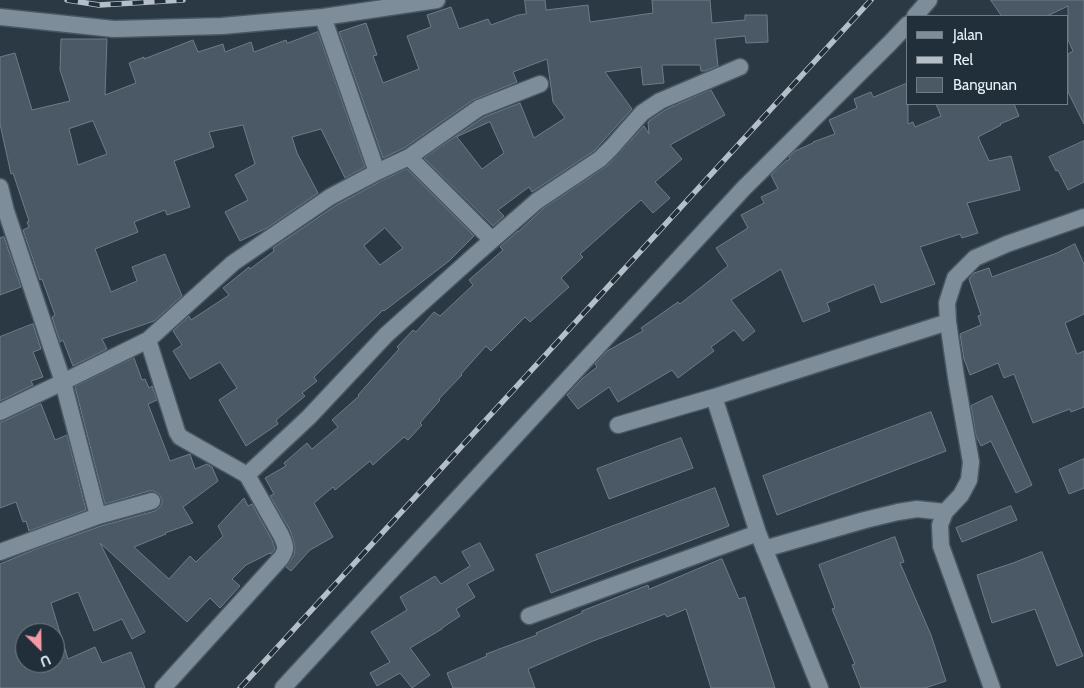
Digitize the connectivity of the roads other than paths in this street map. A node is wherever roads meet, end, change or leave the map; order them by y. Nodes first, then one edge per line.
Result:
1 (437, 0) edge
2 (929, 0) edge
3 (916, 15) edge
4 (0, 17) edge
5 (323, 17) junction
6 (906, 26) edge
7 (740, 66) dead end
8 (540, 84) dead end
9 (409, 157) junction
10 (377, 172) junction
11 (0, 187) edge
12 (1084, 217) edge
13 (492, 240) junction
14 (948, 322) junction
15 (148, 340) junction
16 (63, 382) junction
17 (714, 397) junction
18 (0, 412) edge
19 (618, 425) dead end
20 (247, 475) junction
21 (152, 502) dead end
22 (945, 512) junction
23 (98, 516) junction
24 (758, 532) junction
25 (764, 549) junction
26 (0, 552) edge
27 (529, 616) dead end
28 (986, 687) edge
29 (163, 688) edge
30 (283, 688) edge
31 (820, 688) edge

1 - 5 street
2 - 3 street
4 - 5 street
5 - 10 street
6 - 30 street
7 - 13 street
8 - 9 street
9 - 10 street
9 - 13 street
10 - 15 street
11 - 16 street
12 - 14 street
13 - 20 street
14 - 17 street
14 - 22 street
15 - 16 street
15 - 20 street
16 - 18 street
16 - 23 street
17 - 19 street
17 - 24 street
20 - 29 street
21 - 23 street
22 - 25 street
22 - 28 street
23 - 26 street
24 - 25 street
24 - 27 street
25 - 31 street

